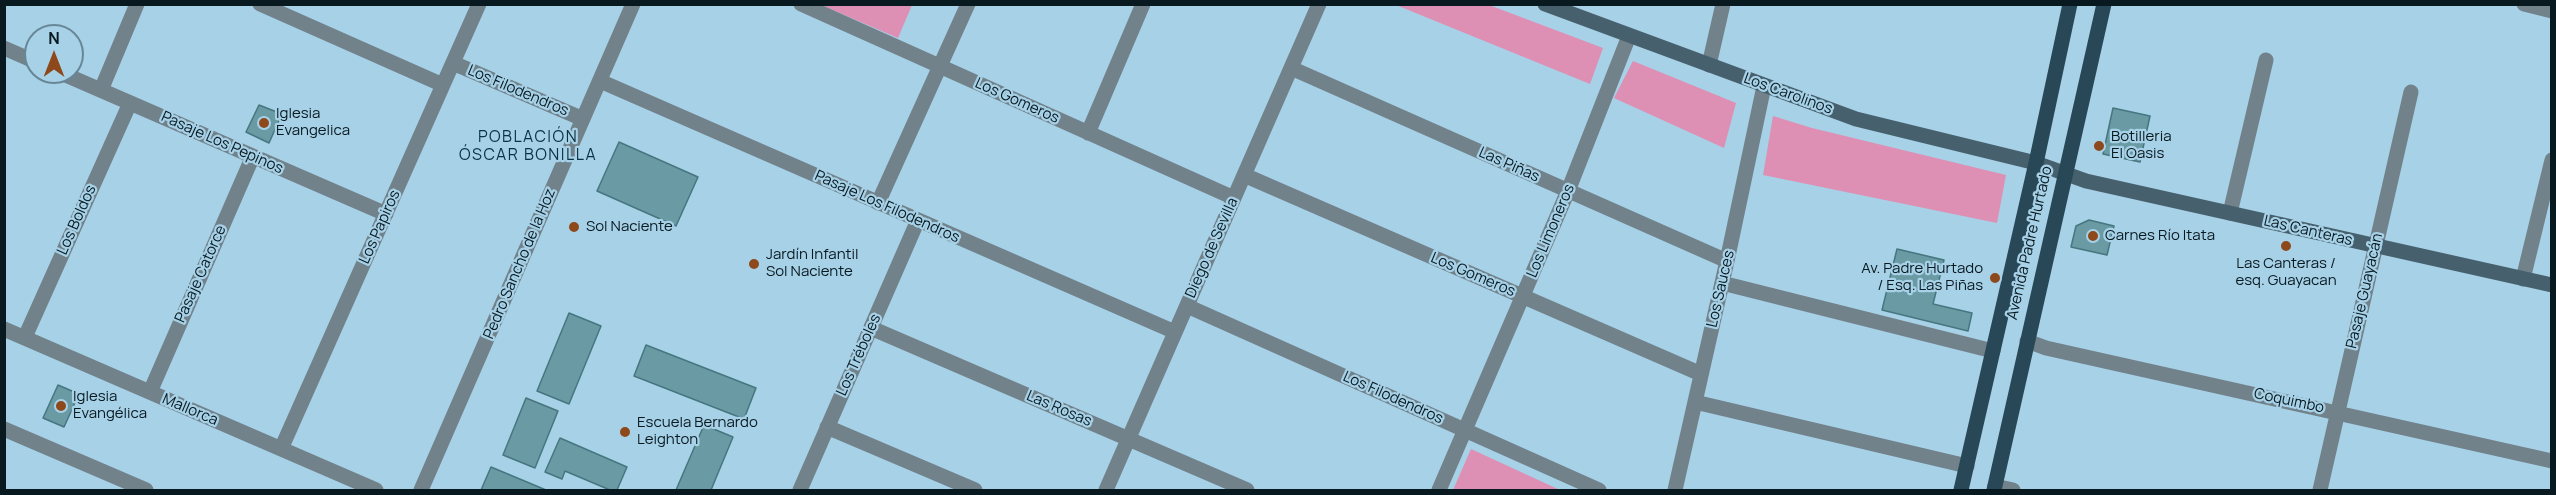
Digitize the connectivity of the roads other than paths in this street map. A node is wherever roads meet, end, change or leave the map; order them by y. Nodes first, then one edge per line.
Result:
1 (137, 4) edge
2 (479, 4) edge
3 (633, 4) edge
4 (801, 4) edge
5 (968, 4) edge
6 (1143, 4) edge
7 (1319, 4) edge
8 (1723, 4) edge
9 (2070, 4) edge
10 (2104, 4) edge
11 (2524, 4) edge
12 (266, 6) edge
13 (1551, 6) edge
14 (2552, 11) edge
15 (1629, 36) junction
16 (4, 48) edge
17 (24, 57) edge
18 (2266, 60) dead end
19 (453, 63) junction
20 (1709, 65) junction
21 (940, 66) junction
22 (1291, 68) junction
23 (600, 81) junction
24 (84, 83) edge
25 (443, 85) junction
26 (1764, 86) junction
27 (101, 90) junction
28 (2411, 92) dead end
29 (130, 103) junction
30 (583, 119) junction
31 (1088, 132) junction
32 (253, 156) junction
33 (2552, 160) edge
34 (2036, 163) junction
35 (2064, 175) junction
36 (1244, 176) junction
37 (1568, 191) junction
38 (1234, 198) junction
39 (878, 203) junction
40 (2230, 213) junction
41 (386, 214) junction
42 (918, 220) junction
43 (2375, 246) junction
44 (1727, 261) junction
45 (2523, 279) junction
46 (1722, 283) junction
47 (2552, 285) edge
48 (1523, 297) junction
49 (1187, 306) junction
50 (871, 328) junction
51 (4, 329) edge
52 (1175, 332) junction
53 (25, 337) junction
54 (2027, 341) junction
55 (1993, 351) junction
56 (1701, 374) junction
57 (150, 392) junction
58 (1695, 402) junction
59 (2338, 412) junction
60 (827, 427) junction
61 (4, 429) edge
62 (1465, 431) junction
63 (1128, 439) junction
64 (281, 449) junction
65 (2552, 461) edge
66 (1967, 466) junction
67 (1994, 488) edge
68 (146, 490) edge
69 (376, 490) edge
70 (422, 490) edge
71 (800, 490) edge
72 (975, 490) edge
73 (1106, 490) edge
74 (1247, 490) edge
75 (1439, 490) edge
76 (1599, 490) edge
77 (1675, 490) edge
78 (1961, 490) edge
79 (2013, 490) edge
80 (2320, 490) edge

1 - 27 street
2 - 19 street, Los Papiros
3 - 23 street, Pedro Sancho de la Hoz
4 - 21 street, Los Gomeros
5 - 21 street
6 - 31 street
7 - 22 street, Diego de Sevilla
8 - 20 street
9 - 34 main road, Avenida Padre Hurtado
10 - 35 main road, Avenida Padre Hurtado
11 - 14 street
12 - 25 street
13 - 15 street, Los Carolinos
15 - 20 street, Los Carolinos
15 - 37 street, Los Limoneros
16 - 17 street
18 - 40 street
19 - 25 street, Los Papiros
19 - 30 street, Los Filodendros
20 - 26 street, Los Carolinos
21 - 31 street, Los Gomeros
21 - 39 street
22 - 36 street, Diego de Sevilla
22 - 37 street, Las Piñas
23 - 30 street, Pedro Sancho de la Hoz
23 - 39 street, Pasaje Los Filodendros
24 - 27 street, Pasaje Los Pepinos
25 - 41 street, Los Papiros
26 - 34 street, Los Carolinos
26 - 44 street, Los Sauces
27 - 29 street, Pasaje Los Pepinos
28 - 43 street, Pasaje Guayacán
29 - 32 street, Pasaje Los Pepinos
29 - 53 street, Los Boldos
30 - 70 street, Pedro Sancho de la Hoz
31 - 38 street, Los Gomeros
32 - 41 street, Pasaje Los Pepinos
32 - 57 street, Pasaje Catorce
33 - 45 street
34 - 35 street, Los Carolinos
34 - 55 main road, Avenida Padre Hurtado
35 - 40 street, Las Canteras
35 - 54 main road, Avenida Padre Hurtado
36 - 38 street, Diego de Sevilla
36 - 48 street, Los Gomeros
37 - 44 street, Las Piñas
37 - 48 street, Los Limoneros
38 - 49 street, Diego de Sevilla
39 - 42 street, Pasaje Los Filodendros
40 - 43 street, Las Canteras
41 - 64 street, Los Papiros
42 - 50 street, Los Tréboles
42 - 52 street, Pasaje Los Filodendros
43 - 45 street, Las Canteras
43 - 59 street, Pasaje Guayacán
44 - 46 street, Los Sauces
45 - 47 street, Las Canteras
46 - 55 street
46 - 56 street, Los Sauces
48 - 56 street, Los Gomeros
48 - 62 street, Los Limoneros
49 - 52 street, Diego de Sevilla
49 - 62 street, Los Filodendros
50 - 60 street, Los Tréboles
50 - 63 street, Las Rosas
51 - 53 street, Mallorca
52 - 63 street, Diego de Sevilla
53 - 57 street, Mallorca
54 - 59 street, Coquimbo
54 - 67 main road, Avenida Padre Hurtado
55 - 66 main road, Avenida Padre Hurtado
56 - 58 street, Los Sauces
57 - 64 street, Mallorca
58 - 66 street
58 - 77 street, Los Sauces
59 - 65 street, Coquimbo
59 - 80 street, Pasaje Guayacán
60 - 71 street, Los Tréboles
60 - 72 street
61 - 68 street
62 - 75 street, Los Limoneros
62 - 76 street, Los Filodendros
63 - 73 street, Diego de Sevilla
63 - 74 street, Las Rosas
64 - 69 street, Mallorca
66 - 78 main road, Avenida Padre Hurtado
67 - 79 street

